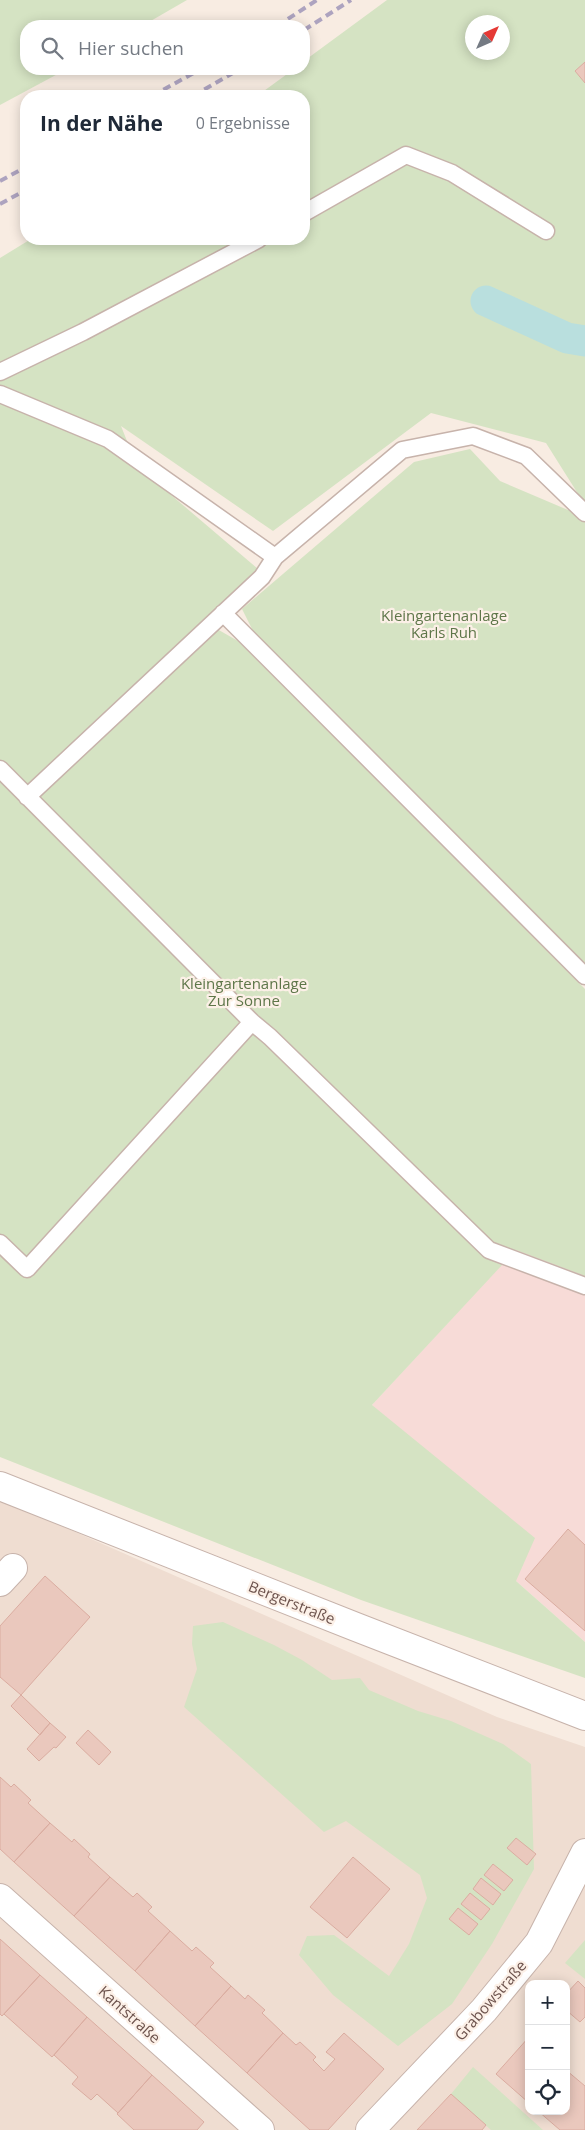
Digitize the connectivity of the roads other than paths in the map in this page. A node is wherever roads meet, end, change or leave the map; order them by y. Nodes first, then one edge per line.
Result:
1 (310, 211) edge
2 (546, 231) dead end
3 (249, 245) edge
4 (0, 372) edge
5 (0, 394) edge
6 (585, 514) edge
7 (275, 557) junction
8 (223, 613) junction
9 (0, 769) edge
10 (28, 797) junction
11 (585, 976) edge
12 (252, 1022) junction
13 (0, 1243) edge
14 (585, 1286) edge
15 (0, 1486) edge
16 (585, 1716) edge
17 (585, 1854) edge
18 (0, 1898) edge
19 (260, 2130) edge
20 (370, 2130) edge

1 - 2 lane
3 - 4 lane
5 - 7 lane
6 - 7 lane
7 - 8 lane
8 - 10 lane
8 - 11 lane
9 - 10 lane
10 - 12 lane
12 - 13 lane
12 - 14 lane
15 - 16 street, Bergerstraße
17 - 20 street, Grabowstraße
18 - 19 street, Kantstraße

